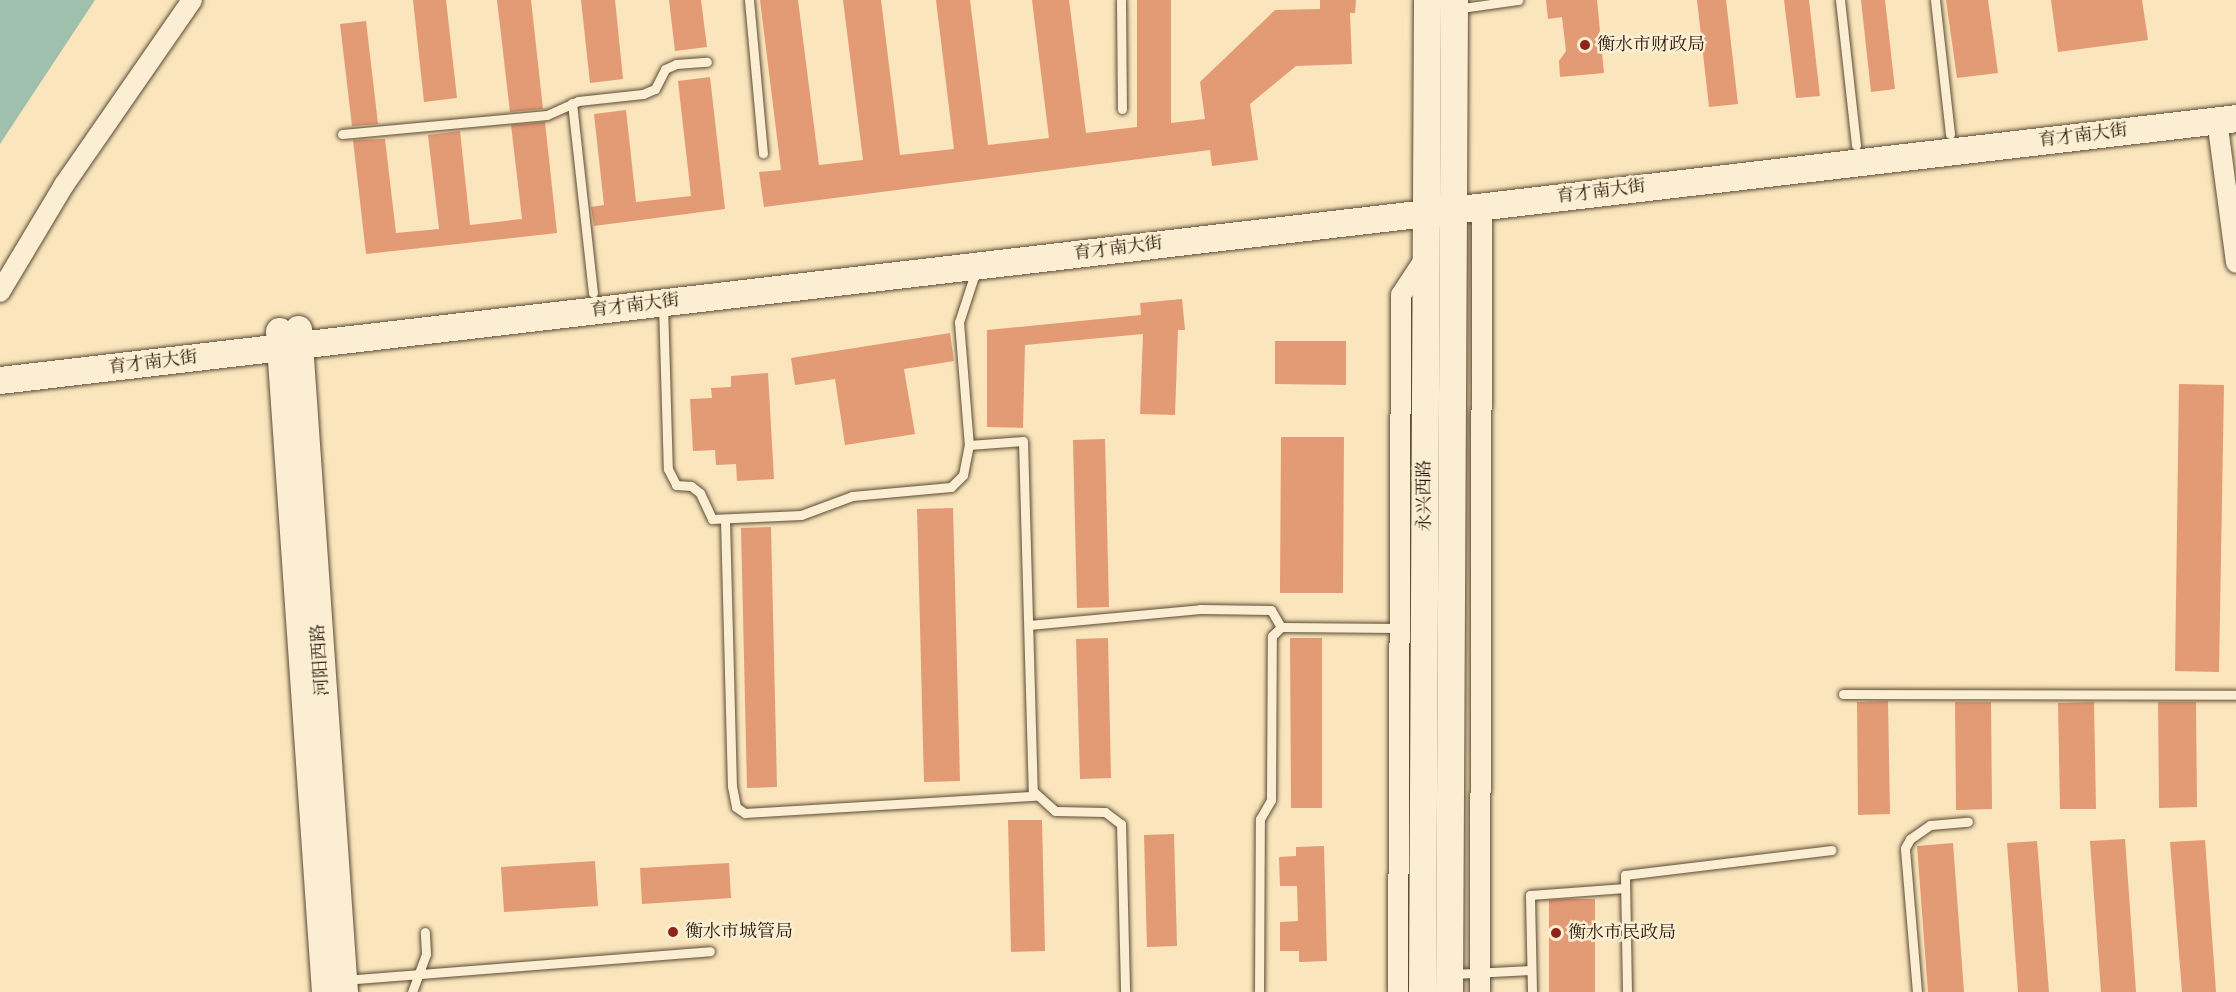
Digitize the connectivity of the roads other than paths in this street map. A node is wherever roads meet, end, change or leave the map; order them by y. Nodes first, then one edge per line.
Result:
1 (192, 0) edge
2 (750, 0) edge
3 (1121, 0) edge
4 (1427, 0) edge
5 (1518, 0) edge
6 (1840, 0) edge
7 (1935, 0) edge
8 (1454, 4) edge
9 (706, 62) dead end
10 (2236, 100) edge
11 (572, 103) junction
12 (1122, 109) dead end
13 (2227, 119) edge
14 (342, 134) dead end
15 (1950, 134) junction
16 (1856, 145) junction
17 (763, 153) dead end
18 (1453, 201) junction
19 (1426, 204) junction
20 (1482, 206) junction
21 (1426, 257) junction
22 (2236, 263) edge
23 (977, 266) junction
24 (0, 292) edge
25 (592, 293) junction
26 (663, 303) junction
27 (289, 337) junction
28 (0, 362) edge
29 (0, 381) edge
30 (969, 445) junction
31 (725, 520) junction
32 (1029, 625) junction
33 (1281, 627) junction
34 (1399, 628) junction
35 (1843, 694) dead end
36 (2236, 695) edge
37 (1035, 796) junction
38 (1968, 822) dead end
39 (1831, 850) dead end
40 (1625, 888) junction
41 (425, 932) dead end
42 (710, 951) dead end
43 (1531, 970) junction
44 (416, 974) junction
45 (1480, 982) edge
46 (1449, 983) edge
47 (337, 988) edge
48 (412, 992) edge
49 (1125, 992) edge
50 (1259, 992) edge
51 (1398, 992) edge
52 (1422, 992) edge
53 (1532, 992) edge
54 (1627, 992) edge
55 (1917, 992) edge

1 - 24 street
2 - 17 lane
3 - 12 lane
4 - 19 main road, 永兴西路
5 - 8 lane
6 - 16 lane
7 - 15 lane
8 - 18 main road, 永兴西路
9 - 11 lane
10 - 15 main road, 育才南大街
11 - 14 lane
11 - 25 lane
13 - 20 main road, 育才南大街
13 - 22 street
15 - 16 main road, 育才南大街
16 - 18 main road, 育才南大街
18 - 19 main road, 育才南大街
18 - 20 main road, 育才南大街
18 - 46 main road, 永兴西路
19 - 21 main road, 永兴西路
19 - 23 main road, 育才南大街
19 - 25 main road, 育才南大街
20 - 45 street
21 - 34 street
21 - 52 main road, 永兴西路
23 - 26 main road, 育才南大街
23 - 30 lane
25 - 27 main road, 育才南大街
26 - 27 main road, 育才南大街
26 - 31 lane
27 - 28 main road, 育才南大街
27 - 29 main road, 育才南大街
27 - 47 main road, 河阳西路
30 - 31 lane
30 - 32 lane
31 - 37 lane
32 - 33 lane
32 - 37 lane
33 - 34 lane
33 - 50 lane
34 - 51 street
35 - 36 lane
37 - 49 lane
38 - 55 lane
39 - 40 lane
40 - 43 lane
40 - 54 lane
41 - 44 lane
42 - 44 lane
43 - 45 lane
43 - 53 lane
44 - 47 lane
44 - 48 lane
45 - 46 lane

